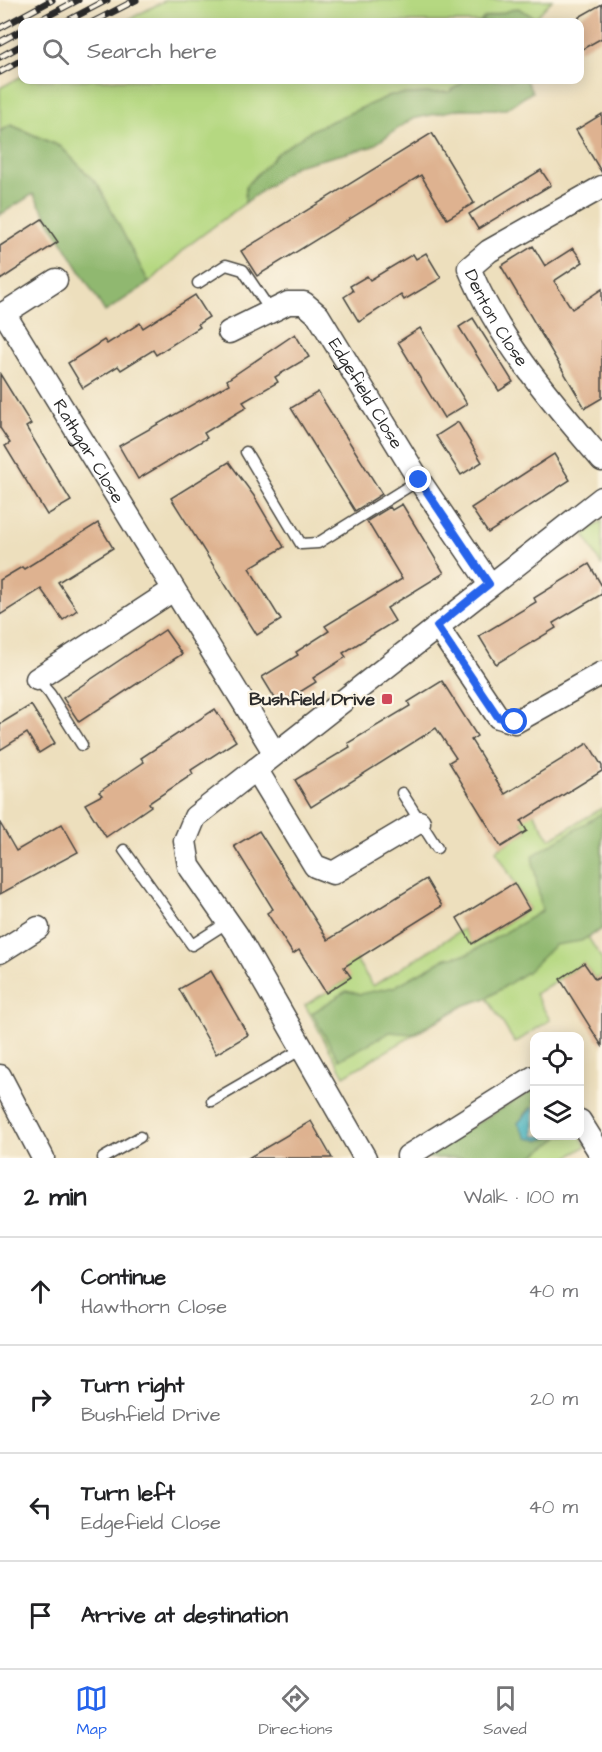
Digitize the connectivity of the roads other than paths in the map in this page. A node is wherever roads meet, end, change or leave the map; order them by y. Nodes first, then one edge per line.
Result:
1 (602, 187) edge
2 (56, 280) dead end
3 (198, 283) dead end
4 (270, 310) junction
5 (2, 315) edge
6 (229, 332) dead end
7 (246, 452) dead end
8 (602, 460) edge
9 (419, 480) junction
10 (602, 498) edge
11 (489, 584) junction
12 (173, 590) junction
13 (437, 626) junction
14 (602, 673) edge
15 (37, 679) joint
16 (82, 745) dead end
17 (274, 752) junction
18 (256, 769) junction
19 (402, 794) dead end
20 (419, 822) junction
21 (436, 848) dead end
22 (124, 849) dead end
23 (228, 922) junction
24 (38, 928) dead end
25 (0, 952) edge
26 (302, 1049) junction
27 (0, 1076) edge
28 (530, 1080) edge
29 (212, 1101) dead end
30 (584, 1129) edge
31 (140, 1137) dead end
32 (408, 1156) dead end
33 (602, 1156) edge
34 (41, 1157) edge
35 (104, 1158) edge
36 (365, 1158) edge

1 - 8 street, Denton Close
2 - 5 street, Rathgar Close
3 - 4 lane
4 - 6 street, Edgefield Close
4 - 9 street, Edgefield Close
5 - 12 street, Rathgar Close
7 - 9 lane
9 - 11 street, Edgefield Close
10 - 11 street
11 - 13 street
12 - 15 street
12 - 17 street, Rathgar Close
13 - 14 street
13 - 17 street
15 - 16 lane
17 - 18 street
18 - 20 street
18 - 23 street
19 - 20 lane
20 - 21 lane
22 - 23 lane
23 - 26 street
24 - 25 street
26 - 29 lane
26 - 36 street
27 - 34 street
28 - 32 street
30 - 33 street
31 - 35 lane

